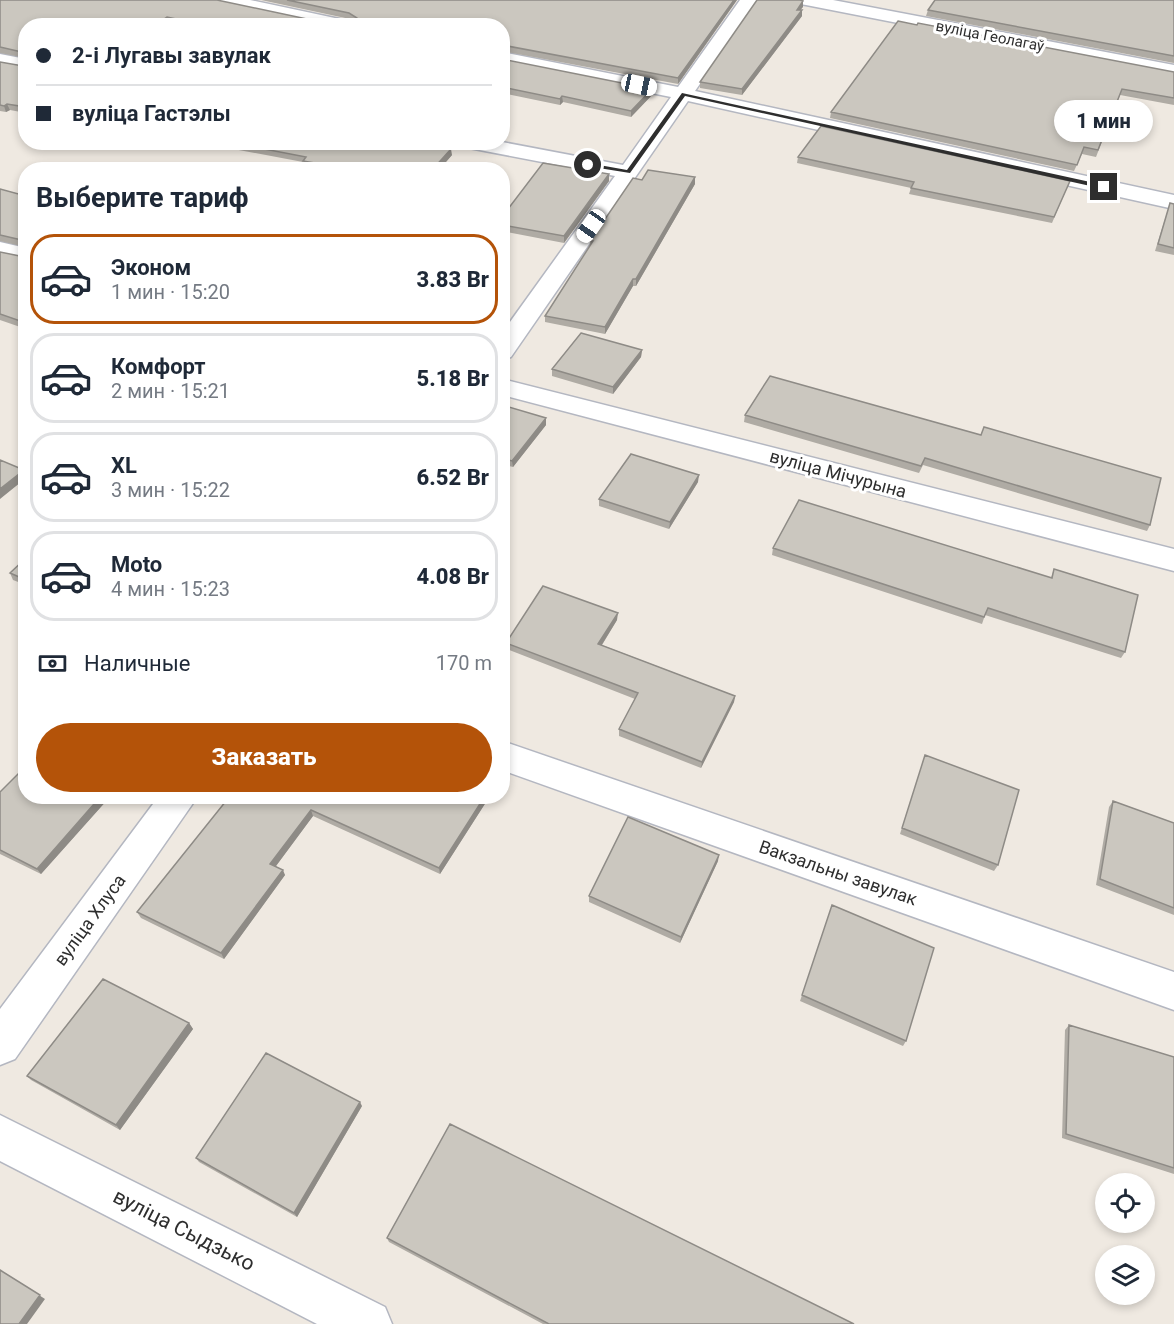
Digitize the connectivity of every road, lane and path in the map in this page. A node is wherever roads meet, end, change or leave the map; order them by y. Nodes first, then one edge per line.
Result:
1 (225, 0) edge
2 (749, 0) edge
3 (806, 0) edge
4 (311, 18) edge
5 (510, 59) edge
6 (0, 60) edge
7 (18, 63) edge
8 (1174, 71) edge
9 (684, 94) junction
10 (510, 150) edge
11 (628, 172) junction
12 (1174, 202) edge
13 (0, 249) edge
14 (18, 253) edge
15 (510, 341) edge
16 (510, 389) edge
17 (1174, 560) edge
18 (510, 758) edge
19 (174, 804) edge
20 (1174, 991) edge
21 (0, 1044) edge
22 (0, 1137) edge
23 (369, 1324) edge

1 - 4 street
2 - 9 street
3 - 8 street, вуліца Геолагаў
5 - 9 street
6 - 7 street
9 - 11 street
9 - 12 street
10 - 11 street
11 - 15 street
13 - 14 street
16 - 17 street, вуліца Мічурына
18 - 20 street, Вакзальны завулак
19 - 21 street, вуліца Хлуса
22 - 23 street, вуліца Сыдзько

